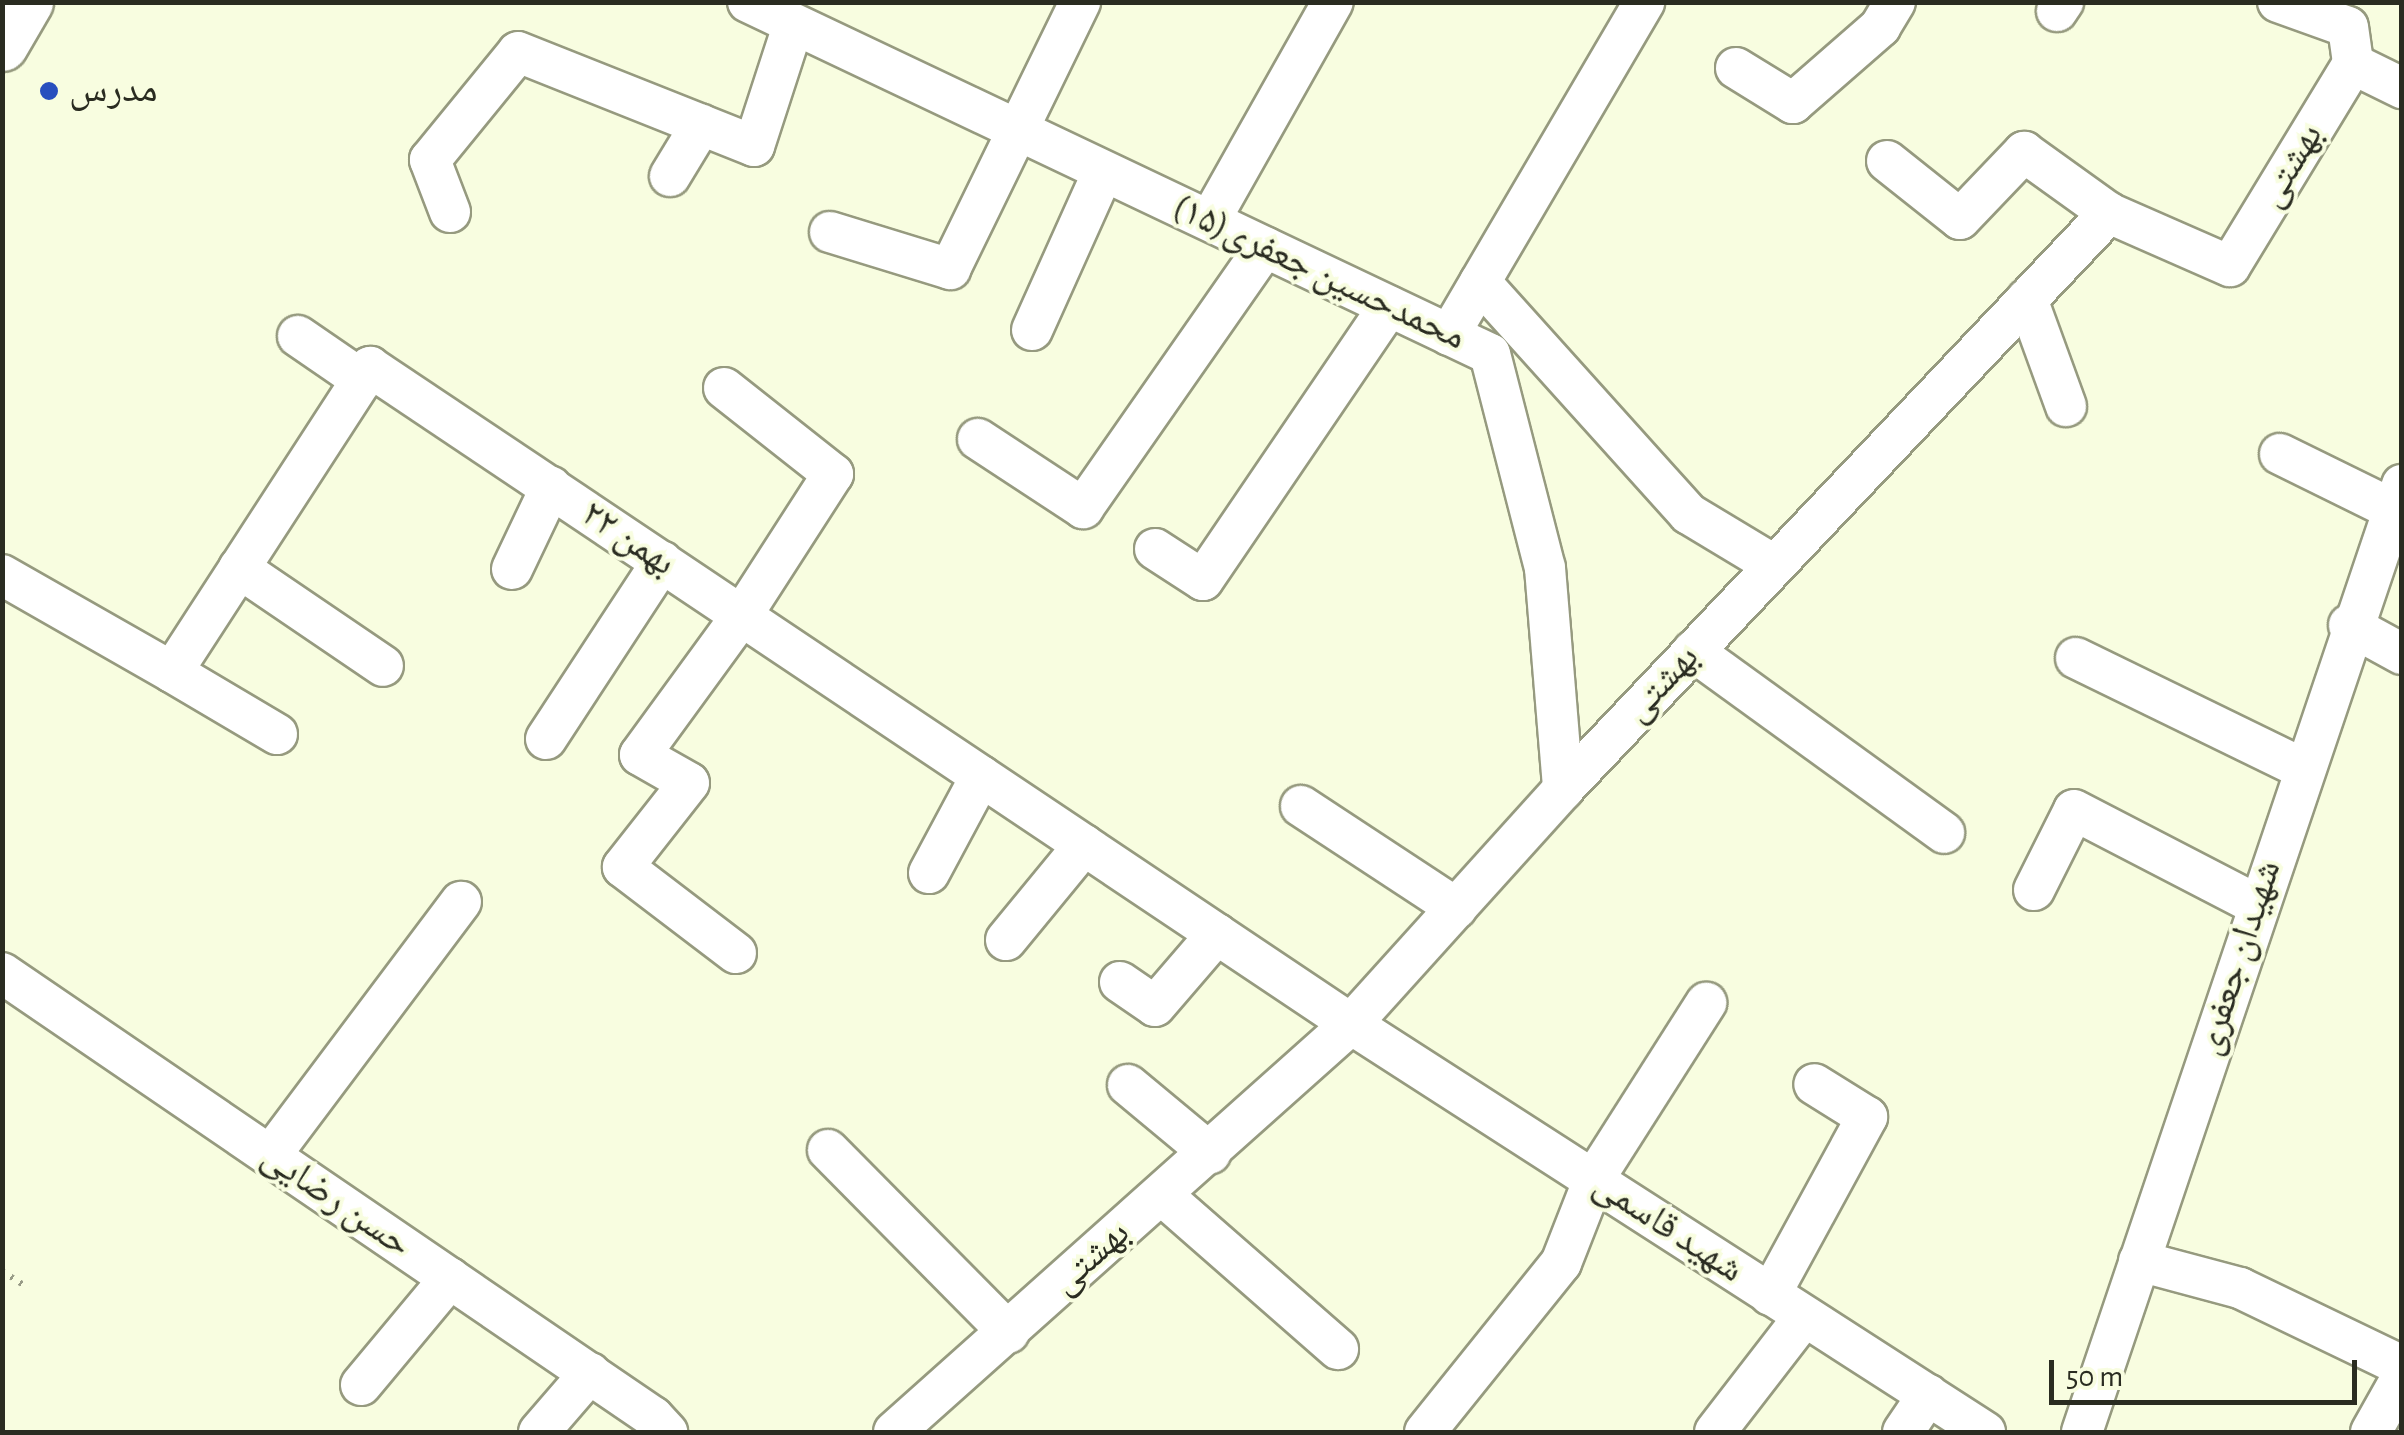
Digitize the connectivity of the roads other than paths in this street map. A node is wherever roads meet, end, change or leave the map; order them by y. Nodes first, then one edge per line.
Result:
1 (27, 2) edge
2 (748, 2) edge
3 (1080, 2) edge
4 (1333, 2) edge
5 (1644, 2) edge
6 (1895, 2) edge
7 (2278, 2) edge
8 (793, 26) junction
9 (2, 45) edge
10 (2352, 64) junction
11 (1736, 68) dead end
12 (2402, 88) edge
13 (701, 125) junction
14 (1019, 133) junction
15 (1887, 161) dead end
16 (1104, 172) junction
17 (670, 176) dead end
18 (450, 212) dead end
19 (2108, 213) junction
20 (1210, 220) junction
21 (830, 232) dead end
22 (1264, 247) junction
23 (1480, 282) junction
24 (2027, 299) junction
25 (1388, 306) junction
26 (1032, 330) dead end
27 (1449, 334) junction
28 (298, 336) dead end
29 (362, 380) junction
30 (724, 388) dead end
31 (2066, 406) dead end
32 (978, 439) dead end
33 (2280, 454) dead end
34 (551, 488) junction
35 (2397, 497) edge
36 (1155, 549) dead end
37 (662, 562) junction
38 (1774, 565) junction
39 (239, 568) junction
40 (512, 569) dead end
41 (2, 574) edge
42 (742, 616) junction
43 (2349, 625) junction
44 (1694, 651) junction
45 (2402, 654) edge
46 (2076, 658) dead end
47 (383, 666) dead end
48 (172, 672) junction
49 (278, 734) dead end
50 (546, 738) dead end
51 (2302, 768) junction
52 (982, 776) junction
53 (1563, 789) junction
54 (1301, 806) dead end
55 (1944, 833) dead end
56 (1084, 845) junction
57 (929, 873) dead end
58 (2034, 890) dead end
59 (461, 902) dead end
60 (2257, 904) junction
61 (1456, 908) junction
62 (1216, 934) junction
63 (1006, 940) dead end
64 (736, 953) dead end
65 (2, 973) edge
66 (1120, 982) dead end
67 (1706, 1004) dead end
68 (1351, 1024) junction
69 (1814, 1084) dead end
70 (1128, 1085) dead end
71 (828, 1150) dead end
72 (1210, 1153) junction
73 (270, 1156) junction
74 (1594, 1179) junction
75 (1162, 1195) junction
76 (2139, 1261) junction
77 (450, 1278) junction
78 (1770, 1295) junction
79 (1804, 1317) junction
80 (1009, 1333) junction
81 (1338, 1349) dead end
82 (2402, 1366) edge
83 (590, 1374) junction
84 (2402, 1377) edge
85 (361, 1385) dead end
86 (1928, 1395) junction
87 (539, 1432) edge
88 (666, 1432) edge
89 (894, 1432) edge
90 (1425, 1432) edge
91 (1715, 1432) edge
92 (1904, 1432) edge
93 (1984, 1432) edge
94 (2082, 1432) edge
95 (2370, 1432) edge

1 - 9 main road
2 - 8 street, محمدحسین جعفری(۱۵)
3 - 14 street
4 - 20 street
5 - 23 street
6 - 11 street
7 - 10 street
8 - 13 street
8 - 14 street, محمدحسین جعفری(۱۵)
10 - 12 street
10 - 19 street, بهشتی
13 - 17 street
13 - 18 street
14 - 16 street, محمدحسین جعفری(۱۵)
14 - 21 street
15 - 19 street
16 - 20 street, محمدحسین جعفری(۱۵)
16 - 26 street
19 - 24 street, بهشتی
20 - 22 street, محمدحسین جعفری(۱۵)
22 - 25 street, محمدحسین جعفری(۱۵)
22 - 32 street
23 - 27 street
23 - 38 street
24 - 31 street
24 - 38 street, بهشتی
25 - 27 street, محمدحسین جعفری(۱۵)
25 - 36 street
27 - 53 street, محمدحسین جعفری(۱۵)
28 - 29 street
29 - 34 street, ۲۲ بهمن
29 - 39 street
30 - 42 street
33 - 35 street
34 - 37 street, ۲۲ بهمن
34 - 40 street
35 - 43 street, شهیدان جعفری
37 - 42 street, ۲۲ بهمن
37 - 50 street
38 - 44 street, بهشتی
39 - 47 street
39 - 48 street
41 - 48 street
42 - 52 street, ۲۲ بهمن
42 - 64 street
43 - 45 street
43 - 51 street, شهیدان جعفری
44 - 53 street, بهشتی
44 - 55 street
46 - 51 street
48 - 49 street
51 - 60 street, شهیدان جعفری
52 - 56 street, ۲۲ بهمن
52 - 57 street
53 - 61 street, بهشتی
54 - 61 street
56 - 62 street, ۲۲ بهمن
56 - 63 street
58 - 60 street
59 - 73 street
60 - 76 street, شهیدان جعفری
61 - 68 street, بهشتی
62 - 66 street
62 - 68 street, ۲۲ بهمن
65 - 73 street, حسن رضایی
67 - 74 street
68 - 72 street, بهشتی
68 - 74 street, شهید قاسمی
69 - 78 street
70 - 72 street
71 - 80 street
72 - 75 street, بهشتی
73 - 77 street, حسن رضایی
74 - 78 street, شهید قاسمی
74 - 90 street
75 - 80 street, بهشتی
75 - 81 street
76 - 82 street
76 - 94 street, شهیدان جعفری
77 - 83 street, حسن رضایی
77 - 85 street
78 - 79 street, شهید قاسمی
79 - 86 street, شهید قاسمی
79 - 91 street
80 - 89 street, بهشتی
83 - 87 street
83 - 88 street, حسن رضایی
84 - 95 street
86 - 92 street
86 - 93 street, شهید قاسمی

